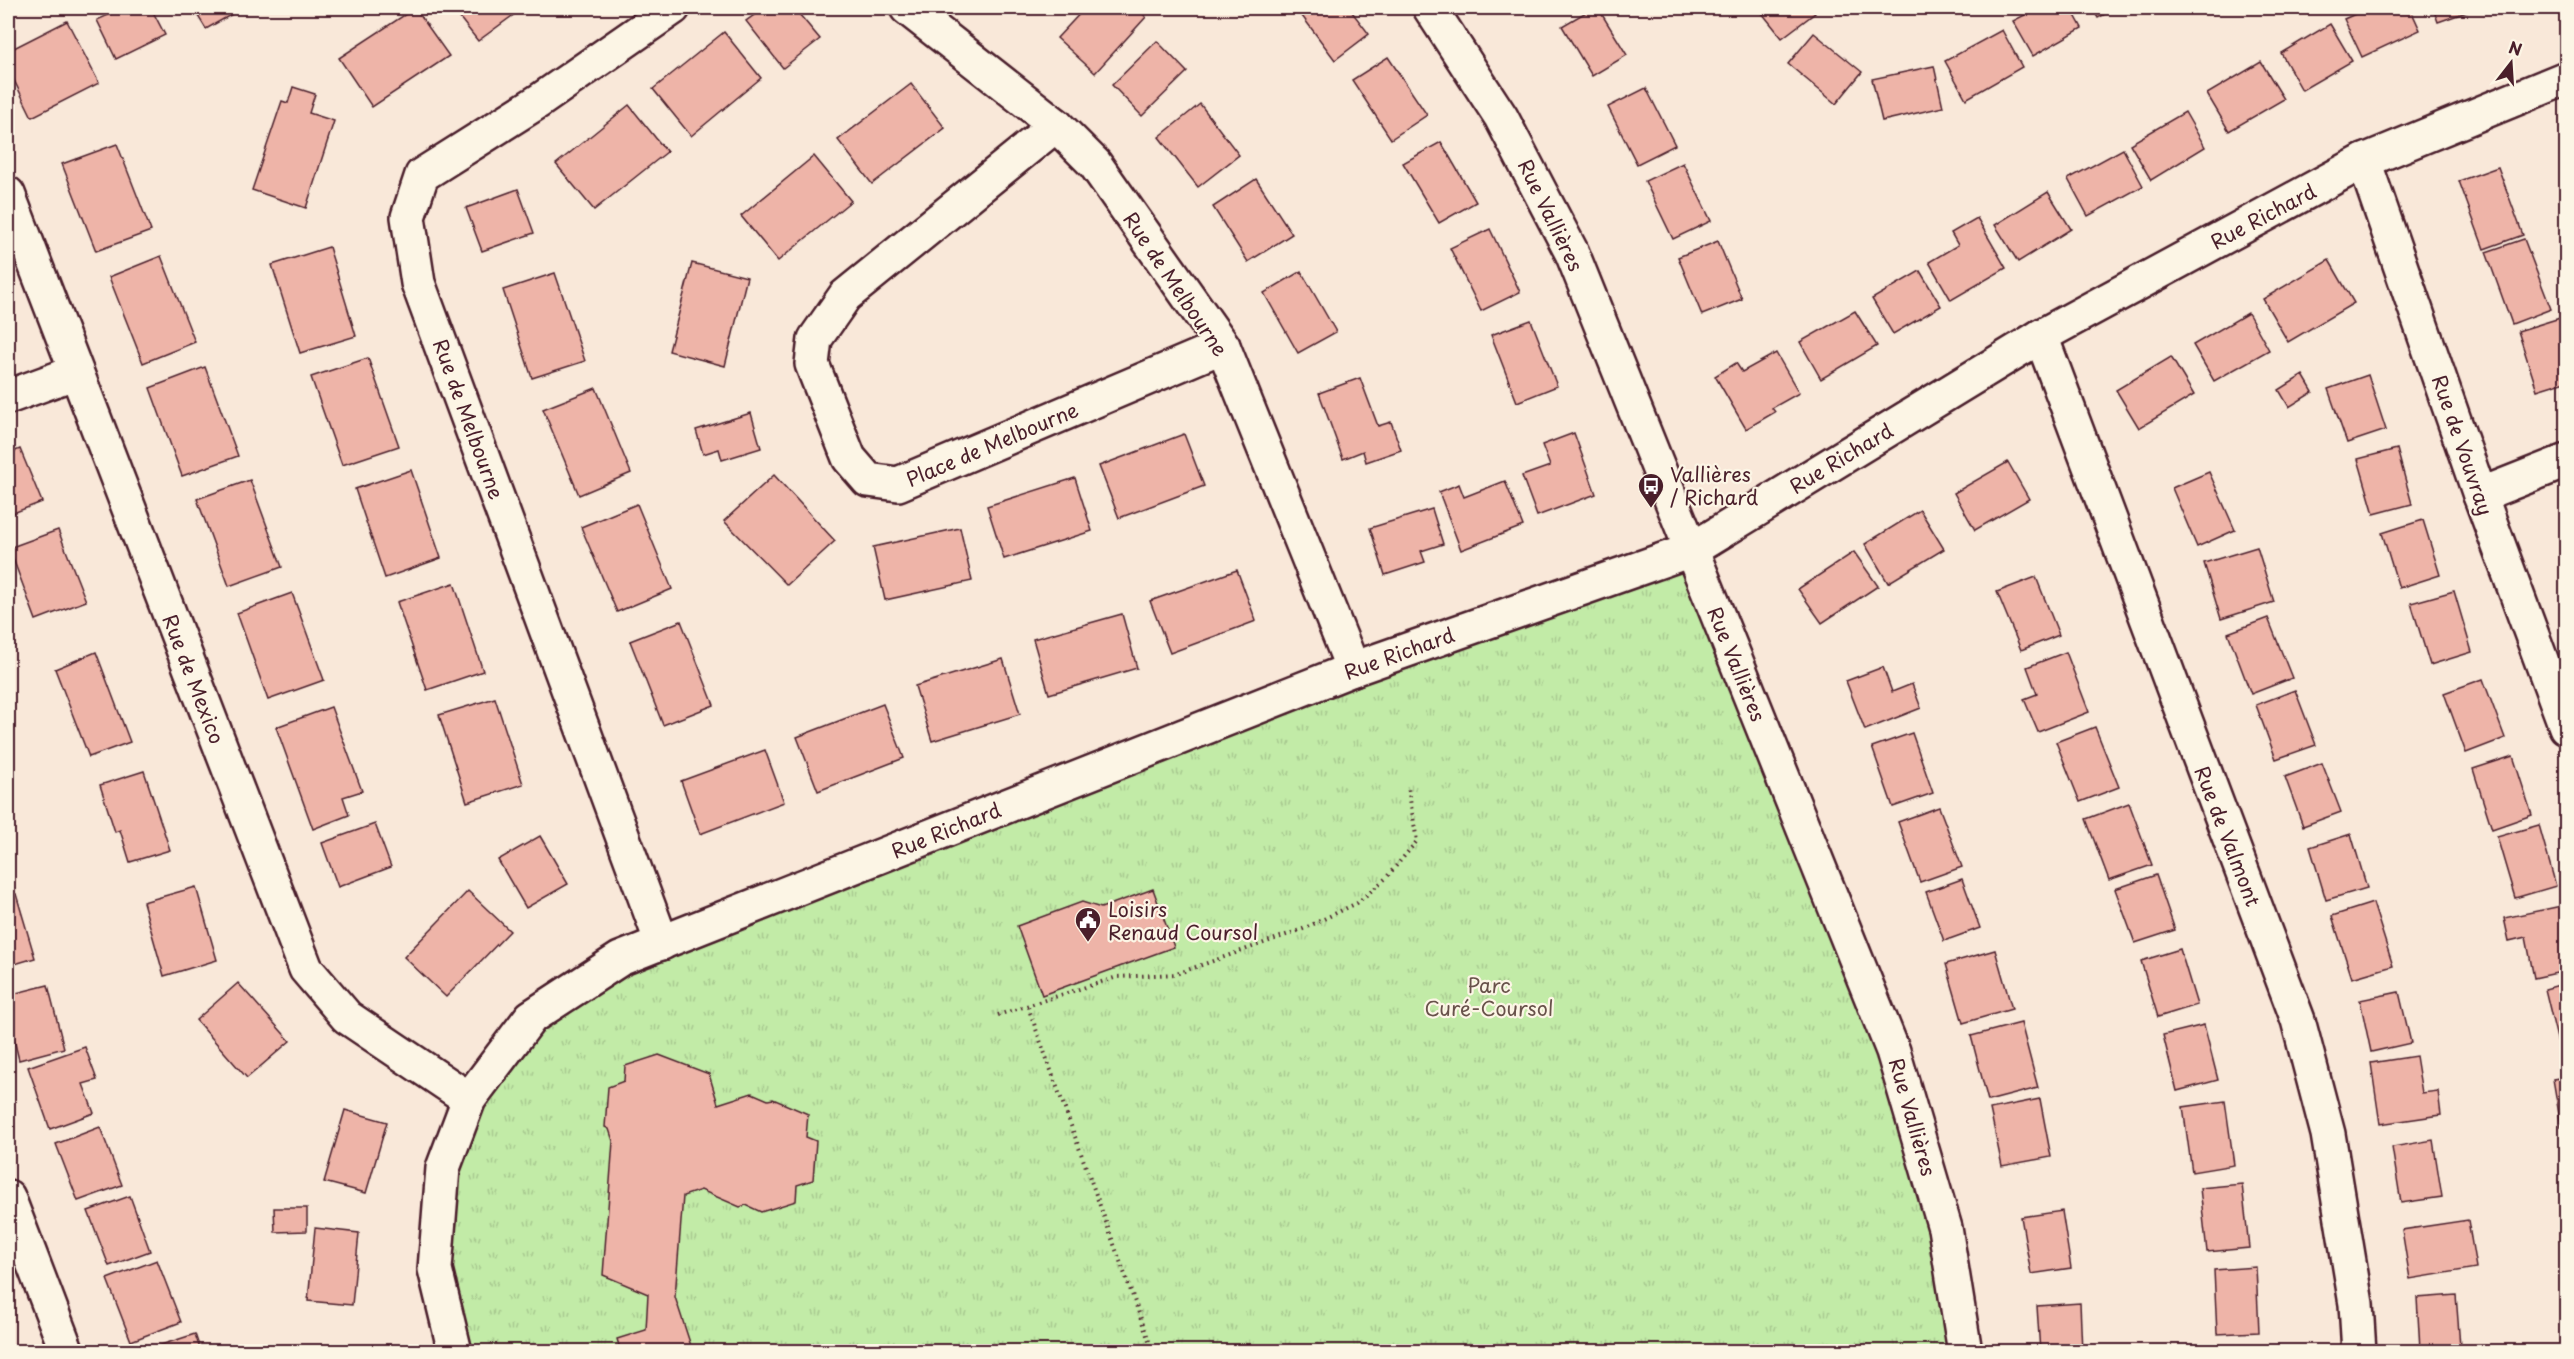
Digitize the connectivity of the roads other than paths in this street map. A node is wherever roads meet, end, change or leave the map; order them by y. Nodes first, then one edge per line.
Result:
1 (673, 8) edge
2 (907, 8) edge
3 (1430, 8) edge
4 (2566, 78) edge
5 (1056, 125) junction
6 (2364, 162) junction
7 (8, 194) edge
8 (2040, 336) junction
9 (1223, 346) junction
10 (75, 372) junction
11 (8, 397) edge
12 (2566, 461) edge
13 (2480, 495) junction
14 (1691, 550) junction
15 (1353, 669) junction
16 (2566, 727) edge
17 (662, 943) junction
18 (468, 1099) junction
19 (8, 1197) edge
20 (67, 1352) edge
21 (455, 1352) edge
22 (1965, 1352) edge
23 (2359, 1352) edge

1 - 17 street, Rue de Melbourne
2 - 5 street, Rue de Melbourne
3 - 14 street, Rue Vallières
4 - 6 street, Rue Richard
5 - 9 street, Rue de Melbourne
5 - 9 street, Place de Melbourne
6 - 8 street, Rue Richard
6 - 13 street, Rue de Vouvray
7 - 10 street, Rue de Mexico
8 - 14 street, Rue Richard
8 - 23 street, Rue de Valmont
9 - 15 street, Rue de Melbourne
10 - 11 street
10 - 18 street, Rue de Mexico
12 - 13 street
13 - 16 street, Rue de Vouvray
14 - 15 street, Rue Richard
14 - 22 street, Rue Vallières
15 - 17 street, Rue Richard
17 - 18 street, Rue Richard
18 - 21 street, Rue Richard
19 - 20 street

